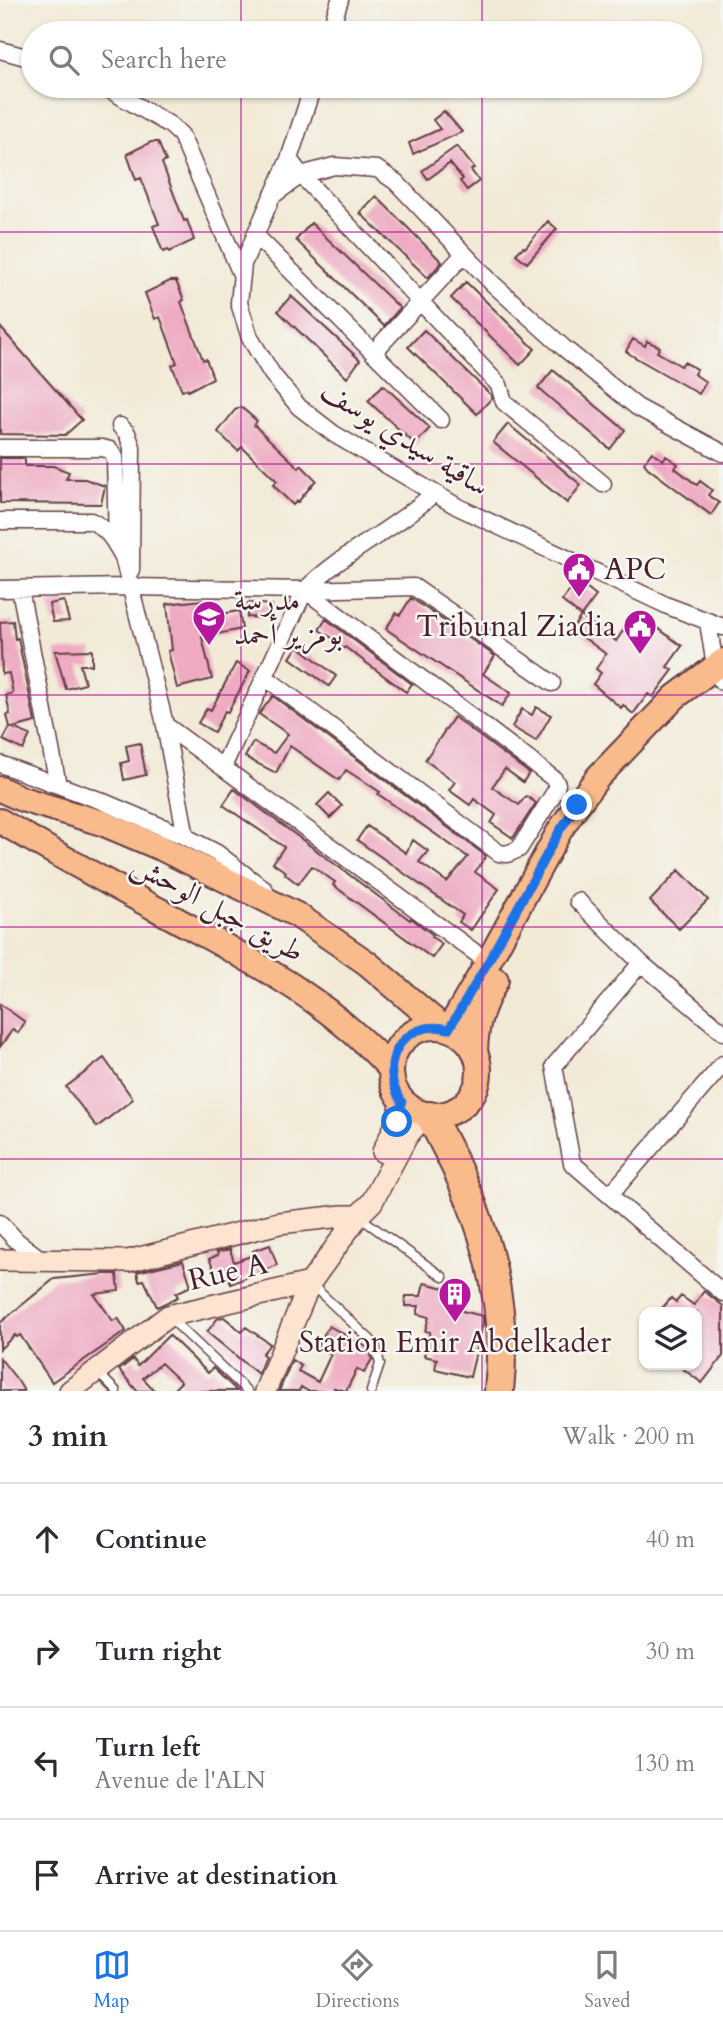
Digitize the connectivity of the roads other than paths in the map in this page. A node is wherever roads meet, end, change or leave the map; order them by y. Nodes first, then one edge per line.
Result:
1 (340, 0) edge
2 (334, 21) edge
3 (0, 50) edge
4 (21, 56) edge
5 (124, 98) edge
6 (309, 98) edge
7 (289, 159) junction
8 (300, 175) junction
9 (255, 234) junction
10 (464, 254) junction
11 (241, 274) junction
12 (420, 301) junction
13 (373, 353) junction
14 (441, 420) dead end
15 (120, 426) dead end
16 (0, 448) edge
17 (723, 453) edge
18 (603, 484) dead end
19 (433, 494) junction
20 (0, 521) edge
21 (117, 546) junction
22 (131, 587) junction
23 (0, 589) edge
24 (20, 589) junction
25 (305, 590) junction
26 (716, 625) edge
27 (721, 673) edge
28 (265, 677) junction
29 (552, 683) dead end
30 (165, 725) junction
31 (0, 764) edge
32 (223, 767) junction
33 (58, 785) junction
34 (0, 789) edge
35 (0, 821) edge
36 (549, 825) junction
37 (186, 836) junction
38 (578, 901) dead end
39 (297, 915) junction
40 (488, 962) junction
41 (641, 963) junction
42 (445, 1028) junction
43 (723, 1032) edge
44 (475, 1052) junction
45 (723, 1064) edge
46 (391, 1069) junction
47 (402, 1102) junction
48 (427, 1115) junction
49 (610, 1195) junction
50 (358, 1216) junction
51 (0, 1223) edge
52 (0, 1260) edge
53 (42, 1260) junction
54 (443, 1277) dead end
55 (310, 1283) junction
56 (723, 1293) edge
57 (168, 1316) junction
58 (96, 1371) junction
59 (70, 1391) edge
60 (116, 1391) edge
61 (247, 1391) edge
62 (265, 1391) edge
63 (371, 1391) edge
64 (499, 1391) edge

1 - 2 street
3 - 4 street
5 - 11 street
6 - 7 street
7 - 8 street
7 - 9 street
8 - 9 street, ساقية سيدي يوسف
8 - 10 street, ساقية سيدي يوسف
8 - 12 street
9 - 11 street, ساقية سيدي يوسف
9 - 13 street
10 - 12 street
10 - 17 street, ساقية سيدي يوسف
11 - 19 street, ساقية سيدي يوسف
12 - 13 street
12 - 18 street
13 - 14 street
15 - 22 street
16 - 21 street
19 - 25 street
19 - 26 street, ساقية سيدي يوسف
20 - 21 street
21 - 22 street
22 - 24 street
22 - 25 street
22 - 30 street
23 - 24 street
24 - 33 street
25 - 28 street
25 - 29 street
25 - 36 street
26 - 27 street, ساقية سيدي يوسف
27 - 36 main road
27 - 44 main road
28 - 32 street
28 - 36 street
30 - 32 street
30 - 37 street
31 - 33 street, طريق جبل الوحش
32 - 40 street
33 - 37 street, طريق جبل الوحش
34 - 39 main road, طريق جبل الوحش
35 - 46 main road, طريق جبل الوحش
36 - 40 main road
37 - 39 street, طريق جبل الوحش
38 - 41 street
39 - 42 main road, طريق جبل الوحش
40 - 42 main road
41 - 43 street
41 - 49 street
42 - 44 main road
42 - 46 main road
44 - 48 main road
45 - 49 street
46 - 47 main road
47 - 48 main road
47 - 50 main road
48 - 50 main road, Rue A
48 - 64 highway
49 - 56 street
50 - 53 main road
50 - 54 lane
50 - 55 main road, Rue A
51 - 53 street
52 - 53 main road
55 - 57 main road, Rue A
55 - 62 main road
55 - 63 lane
57 - 58 main road, Rue A
57 - 61 lane
58 - 59 main road, Rue A
58 - 60 lane

